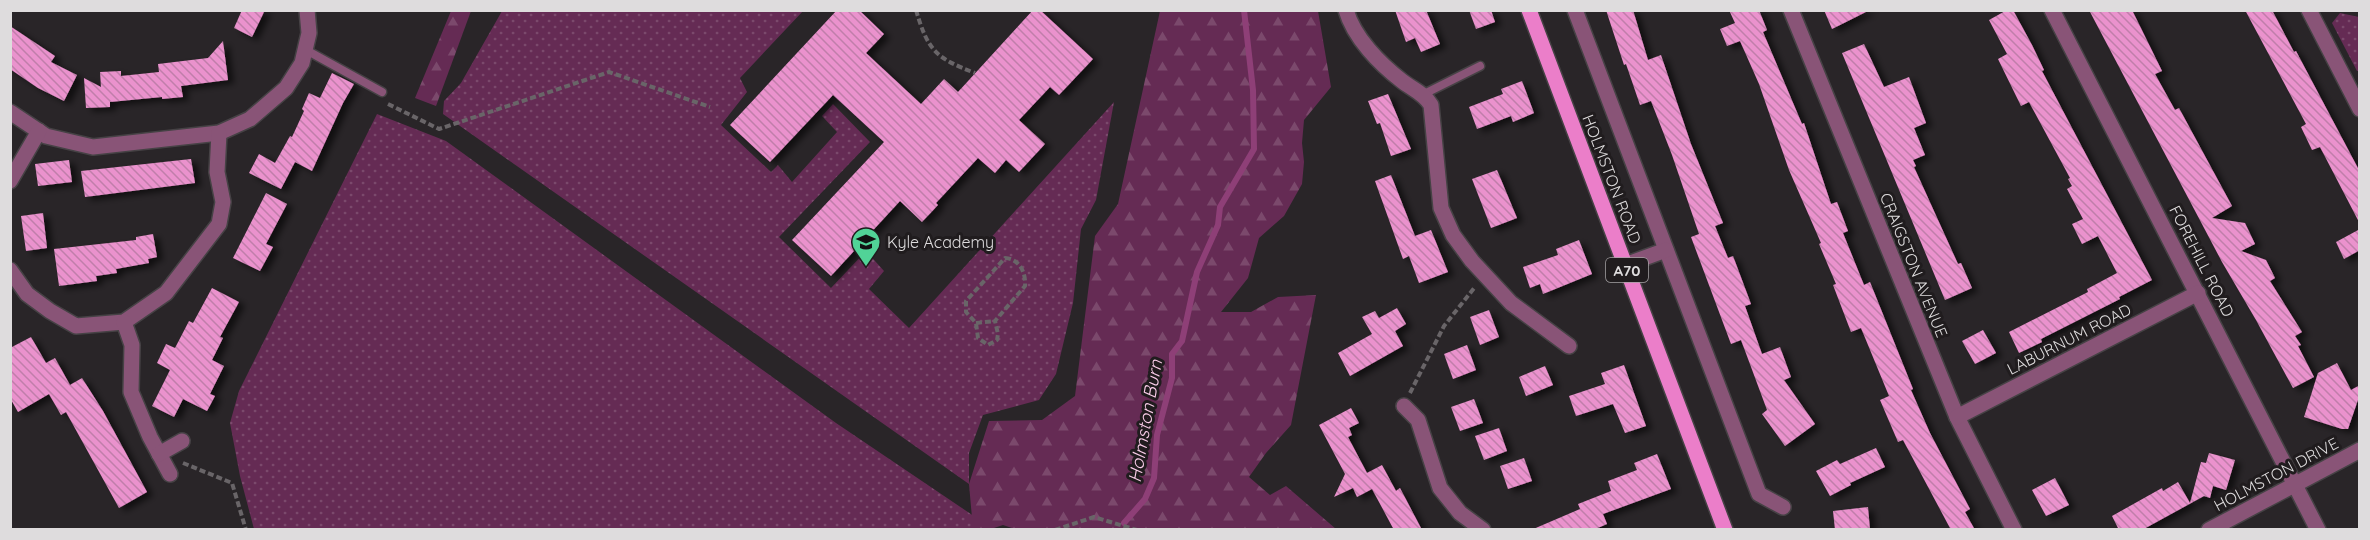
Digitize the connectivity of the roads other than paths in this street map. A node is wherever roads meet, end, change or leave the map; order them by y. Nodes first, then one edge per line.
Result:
1 (308, 10) edge
2 (1346, 10) edge
3 (1529, 10) edge
4 (1575, 10) edge
5 (1791, 10) edge
6 (2052, 10) edge
7 (2308, 10) edge
8 (306, 50) junction
9 (1480, 66) dead end
10 (382, 92) road end
11 (1422, 95) junction
12 (2359, 108) edge
13 (10, 112) edge
14 (39, 131) junction
15 (219, 134) junction
16 (10, 182) edge
17 (1666, 250) junction
18 (1625, 265) junction
19 (10, 270) edge
20 (2198, 292) junction
21 (124, 322) junction
22 (1569, 346) dead end
23 (1404, 406) road end
24 (1956, 417) junction
25 (182, 441) dead end
26 (2360, 450) edge
27 (159, 454) junction
28 (170, 474) dead end
29 (2295, 484) junction
30 (1783, 507) dead end
31 (1484, 530) edge
32 (1725, 530) edge
33 (2014, 530) edge
34 (2209, 530) edge
35 (2319, 530) edge

1 - 8 street
2 - 11 street
3 - 18 main road, HOLMSTON ROAD / A70
4 - 17 street, HOLMSTON ROAD
5 - 24 street, CRAIGSTON AVENUE
6 - 20 street, FOREHILL ROAD
7 - 12 street
8 - 10 lane
8 - 15 street
9 - 11 lane
11 - 22 street
13 - 14 street
14 - 15 street
14 - 16 street
15 - 21 street
17 - 18 street
17 - 30 street, HOLMSTON ROAD
18 - 32 main road, HOLMSTON ROAD / A70
19 - 21 street
20 - 24 street, LABURNUM ROAD
20 - 29 street, FOREHILL ROAD
21 - 27 street
23 - 31 street
24 - 33 street, CRAIGSTON AVENUE
25 - 27 street
26 - 29 street, HOLMSTON DRIVE
27 - 28 street
29 - 34 street, HOLMSTON DRIVE
29 - 35 street, FOREHILL ROAD

